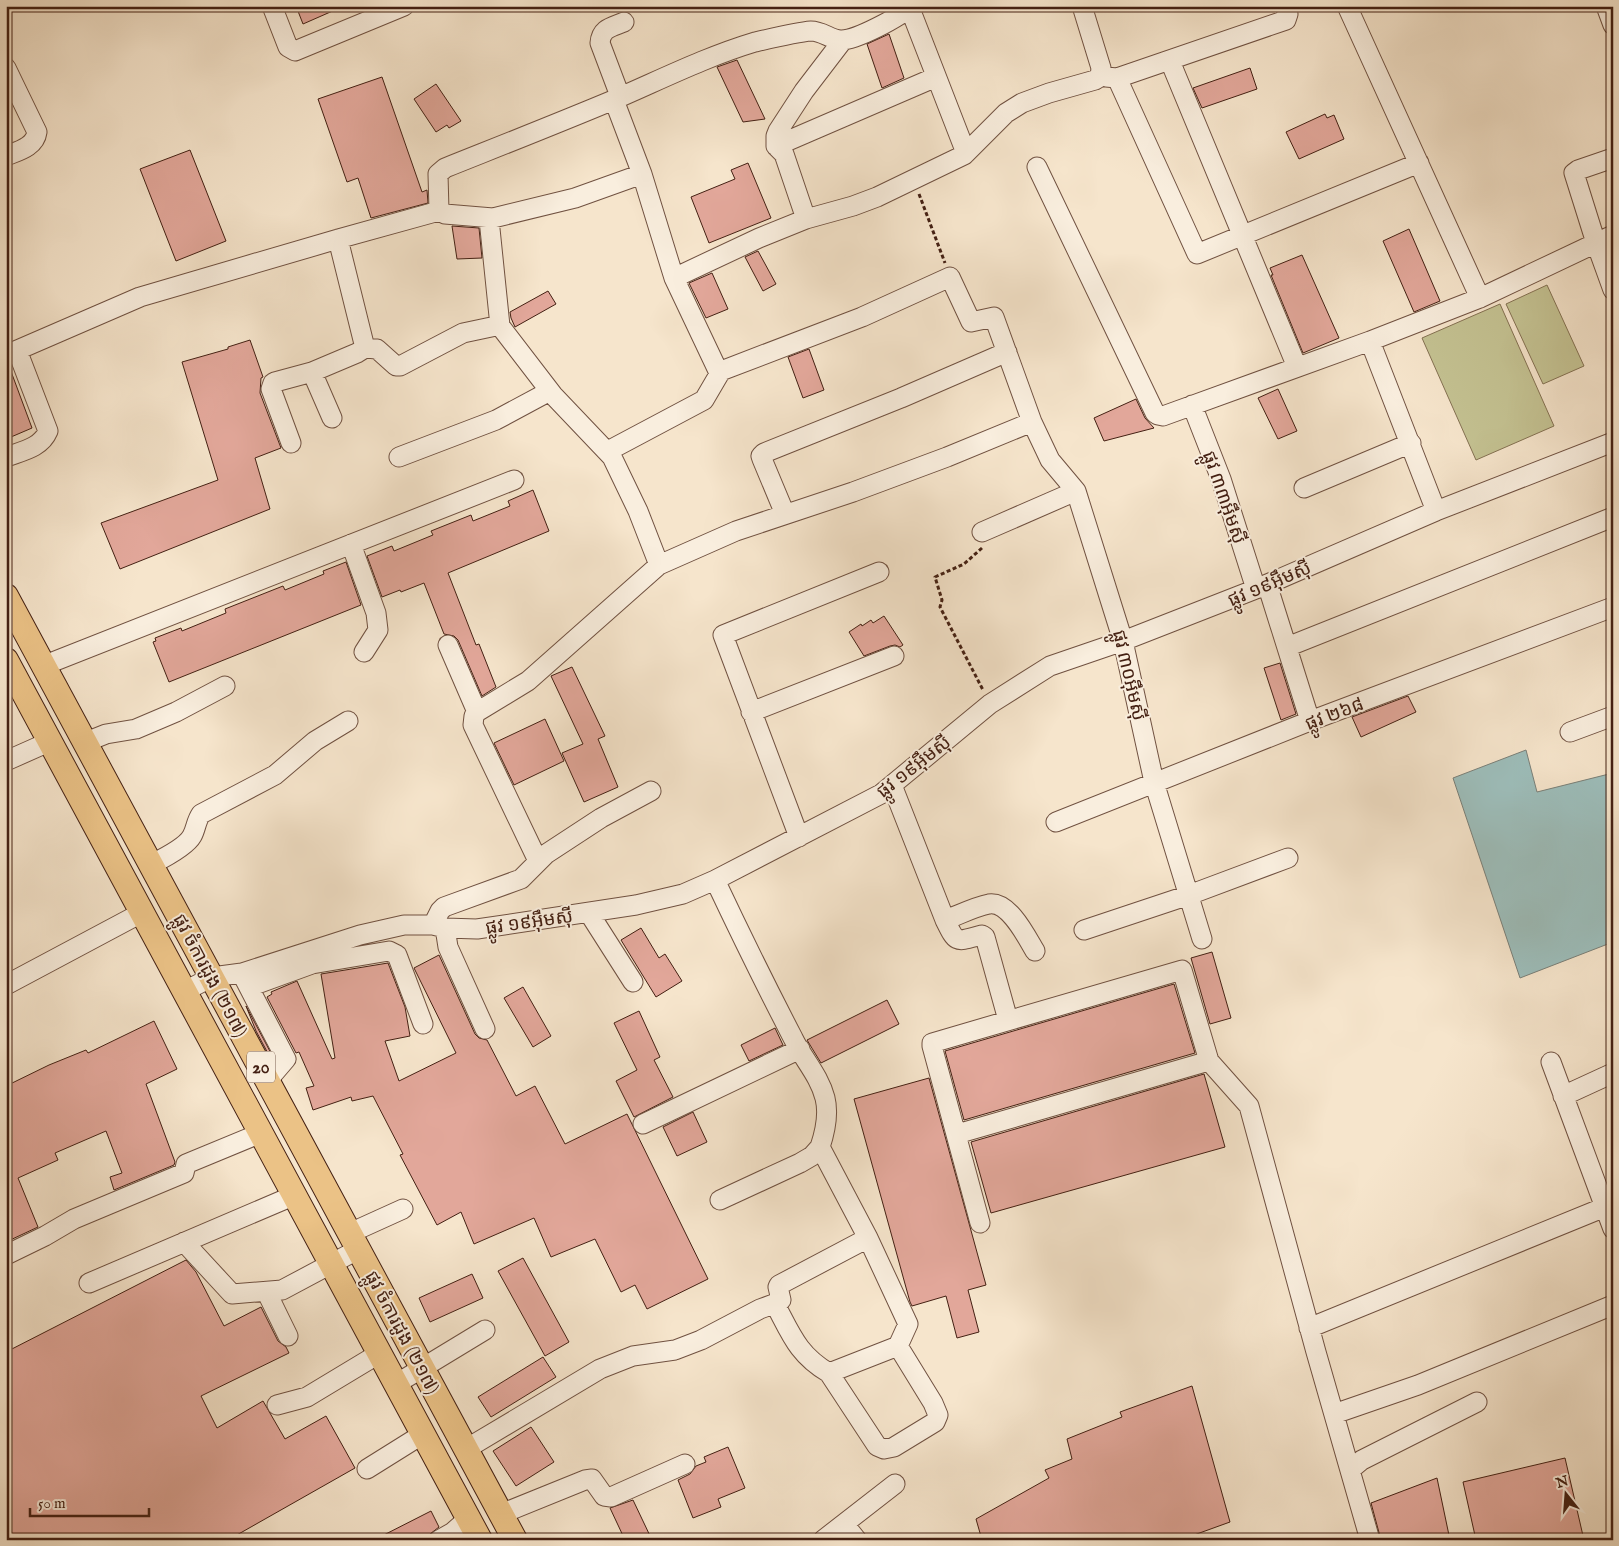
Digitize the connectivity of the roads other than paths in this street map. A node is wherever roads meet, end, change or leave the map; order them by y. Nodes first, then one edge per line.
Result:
1 (272, 6) edge
2 (404, 6) edge
3 (1082, 6) edge
4 (1285, 6) edge
5 (1347, 6) edge
6 (1606, 6) edge
7 (910, 7) edge
8 (624, 22) dead end
9 (1613, 25) edge
10 (843, 40) junction
11 (1170, 61) junction
12 (6, 68) edge
13 (936, 77) junction
14 (1108, 77) junction
15 (617, 98) junction
16 (776, 146) junction
17 (966, 153) junction
18 (6, 156) edge
19 (1613, 158) edge
20 (1419, 163) junction
21 (1037, 167) dead end
22 (642, 174) junction
23 (439, 212) junction
24 (489, 218) junction
25 (806, 219) junction
26 (1613, 235) edge
27 (1242, 237) junction
28 (338, 239) junction
29 (1596, 243) junction
30 (674, 278) junction
31 (1613, 290) edge
32 (1480, 298) junction
33 (500, 326) junction
34 (1370, 341) junction
35 (365, 348) junction
36 (12, 352) edge
37 (1007, 352) junction
38 (1297, 367) junction
39 (312, 372) junction
40 (719, 373) junction
41 (550, 391) junction
42 (1192, 406) junction
43 (332, 418) dead end
44 (1032, 422) junction
45 (1411, 442) junction
46 (1613, 442) edge
47 (291, 443) dead end
48 (608, 451) junction
49 (6, 457) edge
50 (399, 457) dead end
51 (514, 480) dead end
52 (1304, 488) dead end
53 (1076, 491) junction
54 (1436, 510) junction
55 (785, 514) junction
56 (1613, 517) edge
57 (982, 532) road end
58 (351, 544) junction
59 (659, 565) junction
60 (879, 572) dead end
61 (1261, 587) junction
62 (6, 596) edge
63 (1613, 607) edge
64 (1123, 642) junction
65 (448, 645) dead end
66 (1287, 647) junction
67 (364, 652) dead end
68 (894, 656) dead end
69 (6, 660) edge
70 (45, 665) junction
71 (224, 686) dead end
72 (477, 712) junction
73 (751, 712) junction
74 (1613, 716) edge
75 (1310, 721) junction
76 (348, 722) dead end
77 (1570, 732) dead end
78 (51, 741) junction
79 (86, 742) junction
80 (6, 761) edge
81 (1154, 782) junction
82 (892, 785) junction
83 (652, 791) dead end
84 (1056, 822) dead end
85 (799, 837) junction
86 (1288, 858) dead end
87 (538, 861) junction
88 (152, 864) junction
89 (714, 880) junction
90 (1190, 895) junction
91 (143, 912) junction
92 (589, 913) junction
93 (945, 920) junction
94 (439, 927) junction
95 (1084, 930) dead end
96 (1202, 939) dead end
97 (1035, 951) dead end
98 (212, 977) junction
99 (245, 980) junction
100 (633, 982) dead end
101 (6, 985) edge
102 (185, 992) junction
103 (1008, 1020) junction
104 (423, 1024) dead end
105 (485, 1030) dead end
106 (800, 1049) junction
107 (1209, 1061) junction
108 (1551, 1062) dead end
109 (1613, 1073) edge
110 (268, 1080) junction
111 (1563, 1096) junction
112 (643, 1124) dead end
113 (262, 1132) junction
114 (957, 1134) junction
115 (820, 1147) junction
116 (295, 1195) junction
117 (720, 1200) dead end
118 (1605, 1207) junction
119 (403, 1209) dead end
120 (980, 1223) dead end
121 (1613, 1229) edge
122 (868, 1238) junction
123 (354, 1241) junction
124 (184, 1242) junction
125 (6, 1255) edge
126 (332, 1264) junction
127 (89, 1282) dead end
128 (267, 1293) junction
129 (775, 1304) junction
130 (1613, 1306) edge
131 (1309, 1328) junction
132 (485, 1330) dead end
133 (288, 1336) dead end
134 (898, 1346) junction
135 (380, 1354) junction
136 (423, 1368) junction
137 (829, 1373) junction
138 (396, 1384) junction
139 (1477, 1402) dead end
140 (277, 1405) dead end
141 (1334, 1414) junction
142 (424, 1434) junction
143 (466, 1449) junction
144 (685, 1464) dead end
145 (367, 1469) dead end
146 (1350, 1470) junction
147 (895, 1484) dead end
148 (501, 1514) junction
149 (469, 1518) junction
150 (844, 1524) junction
151 (440, 1540) edge
152 (480, 1540) edge
153 (515, 1540) edge
154 (823, 1540) edge
155 (857, 1540) edge
156 (1370, 1540) edge

1 - 2 street
3 - 14 street
4 - 11 street
5 - 20 street
6 - 9 street
7 - 10 street
7 - 13 street
8 - 15 street
10 - 15 street
10 - 16 street
11 - 14 street
11 - 27 street
12 - 18 street
13 - 16 street
13 - 17 street
14 - 17 street
14 - 27 street
15 - 22 street
15 - 23 street
16 - 25 street
17 - 25 street
19 - 29 street
20 - 27 street
20 - 32 street
21 - 42 street
22 - 24 street
22 - 30 street
23 - 24 street
23 - 28 street
24 - 33 street
25 - 30 street
26 - 29 street
27 - 38 street
28 - 35 street
28 - 36 street
29 - 31 street
29 - 32 street
30 - 40 street
32 - 34 street
33 - 35 street
33 - 41 street
34 - 38 street
34 - 45 street
35 - 39 street
36 - 49 street
37 - 40 street, ផ្លូវ ៣០អ៊ឹមស៊ី
37 - 44 street, ផ្លូវ ៣០អ៊ឹមស៊ី
37 - 55 street
38 - 42 street
39 - 43 street
39 - 47 street
40 - 48 street
41 - 48 street
41 - 50 street
42 - 61 street, ផ្លូវ ៣៣អ៊ឹមស៊ី
44 - 53 street, ផ្លូវ ៣០អ៊ឹមស៊ី
44 - 55 street
45 - 52 street
45 - 54 street
46 - 54 street, ផ្លូវ ១៩អ៊ឹមស៊ី
48 - 59 street
51 - 58 street
53 - 57 street
53 - 64 street, ផ្លូវ ៣០អ៊ឹមស៊ី
54 - 61 street, ផ្លូវ ១៩អ៊ឹមស៊ី
55 - 59 street
56 - 66 street
58 - 67 street
58 - 70 street
59 - 72 street
60 - 73 street
61 - 64 street, ផ្លូវ ១៩អ៊ឹមស៊ី
61 - 66 street, ផ្លូវ ៣៣អ៊ឹមស៊ី
62 - 70 main road, ផ្លូវ ចំការដូង (២១៧) / 20
63 - 75 street, ផ្លូវ ២៦៨
64 - 81 street, ផ្លូវ ៣០អ៊ឹមស៊ី
64 - 82 street, ផ្លូវ ១៩អ៊ឹមស៊ី
65 - 72 street
66 - 75 street, ផ្លូវ ៣៣អ៊ឹមស៊ី
68 - 73 street
69 - 78 main road, ផ្លូវ ចំការដូង (២១៧) / 20
70 - 79 main road, ផ្លូវ ចំការដូង (២១៧) / 20
71 - 79 street
72 - 87 street
73 - 85 street
74 - 77 street
75 - 81 street, ផ្លូវ ២៦៨
76 - 88 street
78 - 80 street
78 - 91 main road, ផ្លូវ ចំការដូង (២១៧) / 20
79 - 88 main road, ផ្លូវ ចំការដូង (២១៧) / 20
81 - 84 street, ផ្លូវ ២៦៨
81 - 90 street, ផ្លូវ ៣០អ៊ឹមស៊ី
82 - 85 street, ផ្លូវ ១៩អ៊ឹមស៊ី
82 - 93 street
83 - 87 street
85 - 89 street, ផ្លូវ ១៩អ៊ឹមស៊ី
86 - 90 street
87 - 94 street
88 - 98 main road, ផ្លូវ ចំការដូង (២១៧) / 20
89 - 92 street, ផ្លូវ ១៩អ៊ឹមស៊ី
89 - 106 street
90 - 95 street
90 - 96 street, ផ្លូវ ៣០អ៊ឹមស៊ី
91 - 101 street
91 - 102 main road, ផ្លូវ ចំការដូង (២១៧) / 20
92 - 94 street, ផ្លូវ ១៩អ៊ឹមស៊ី
92 - 100 street
93 - 97 street
93 - 103 street
94 - 99 street, ផ្លូវ ១៩អ៊ឹមស៊ី
94 - 105 street
98 - 99 street, ផ្លូវ ១៩អ៊ឹមស៊ី
98 - 102 street, ផ្លូវ ១៩អ៊ឹមស៊ី
98 - 110 main road, ផ្លូវ ចំការដូង (២១៧) / 20
99 - 104 street
99 - 110 street
102 - 113 main road, ផ្លូវ ចំការដូង (២១៧) / 20
103 - 107 street
103 - 114 street
106 - 112 street
106 - 115 street
107 - 114 street
107 - 131 street
108 - 111 street
109 - 111 street
110 - 123 main road, ផ្លូវ ចំការដូង (២១៧) / 20
111 - 118 street
113 - 116 main road, ផ្លូវ ចំការដូង (២១៧) / 20
113 - 125 street
114 - 120 street
115 - 117 street
115 - 122 street
116 - 124 street
116 - 126 main road, ផ្លូវ ចំការដូង (២១៧) / 20
118 - 121 street
118 - 131 street
119 - 123 street
122 - 129 street
122 - 134 street
123 - 126 street
123 - 136 main road, ផ្លូវ ចំការដូង (២១៧) / 20
124 - 127 street
124 - 128 street
126 - 128 street
126 - 135 main road, ផ្លូវ ចំការដូង (២១៧) / 20
128 - 133 street
129 - 137 street
129 - 143 street
130 - 141 street
131 - 141 street
132 - 136 street
134 - 137 street
134 - 137 street
135 - 138 main road, ផ្លូវ ចំការដូង (២១៧) / 20
135 - 140 street
136 - 138 street
136 - 143 main road, ផ្លូវ ចំការដូង (២១៧) / 20
138 - 142 main road, ផ្លូវ ចំការដូង (២១៧) / 20
139 - 146 street
141 - 146 street
142 - 145 street
142 - 149 main road, ផ្លូវ ចំការដូង (២១៧) / 20
143 - 148 main road, ផ្លូវ ចំការដូង (២១៧) / 20
144 - 148 street
146 - 156 street
147 - 150 street
148 - 153 main road, ផ្លូវ ចំការដូង (២១៧) / 20
149 - 151 street
149 - 152 main road, ផ្លូវ ចំការដូង (២១៧) / 20
150 - 154 street
150 - 155 street

